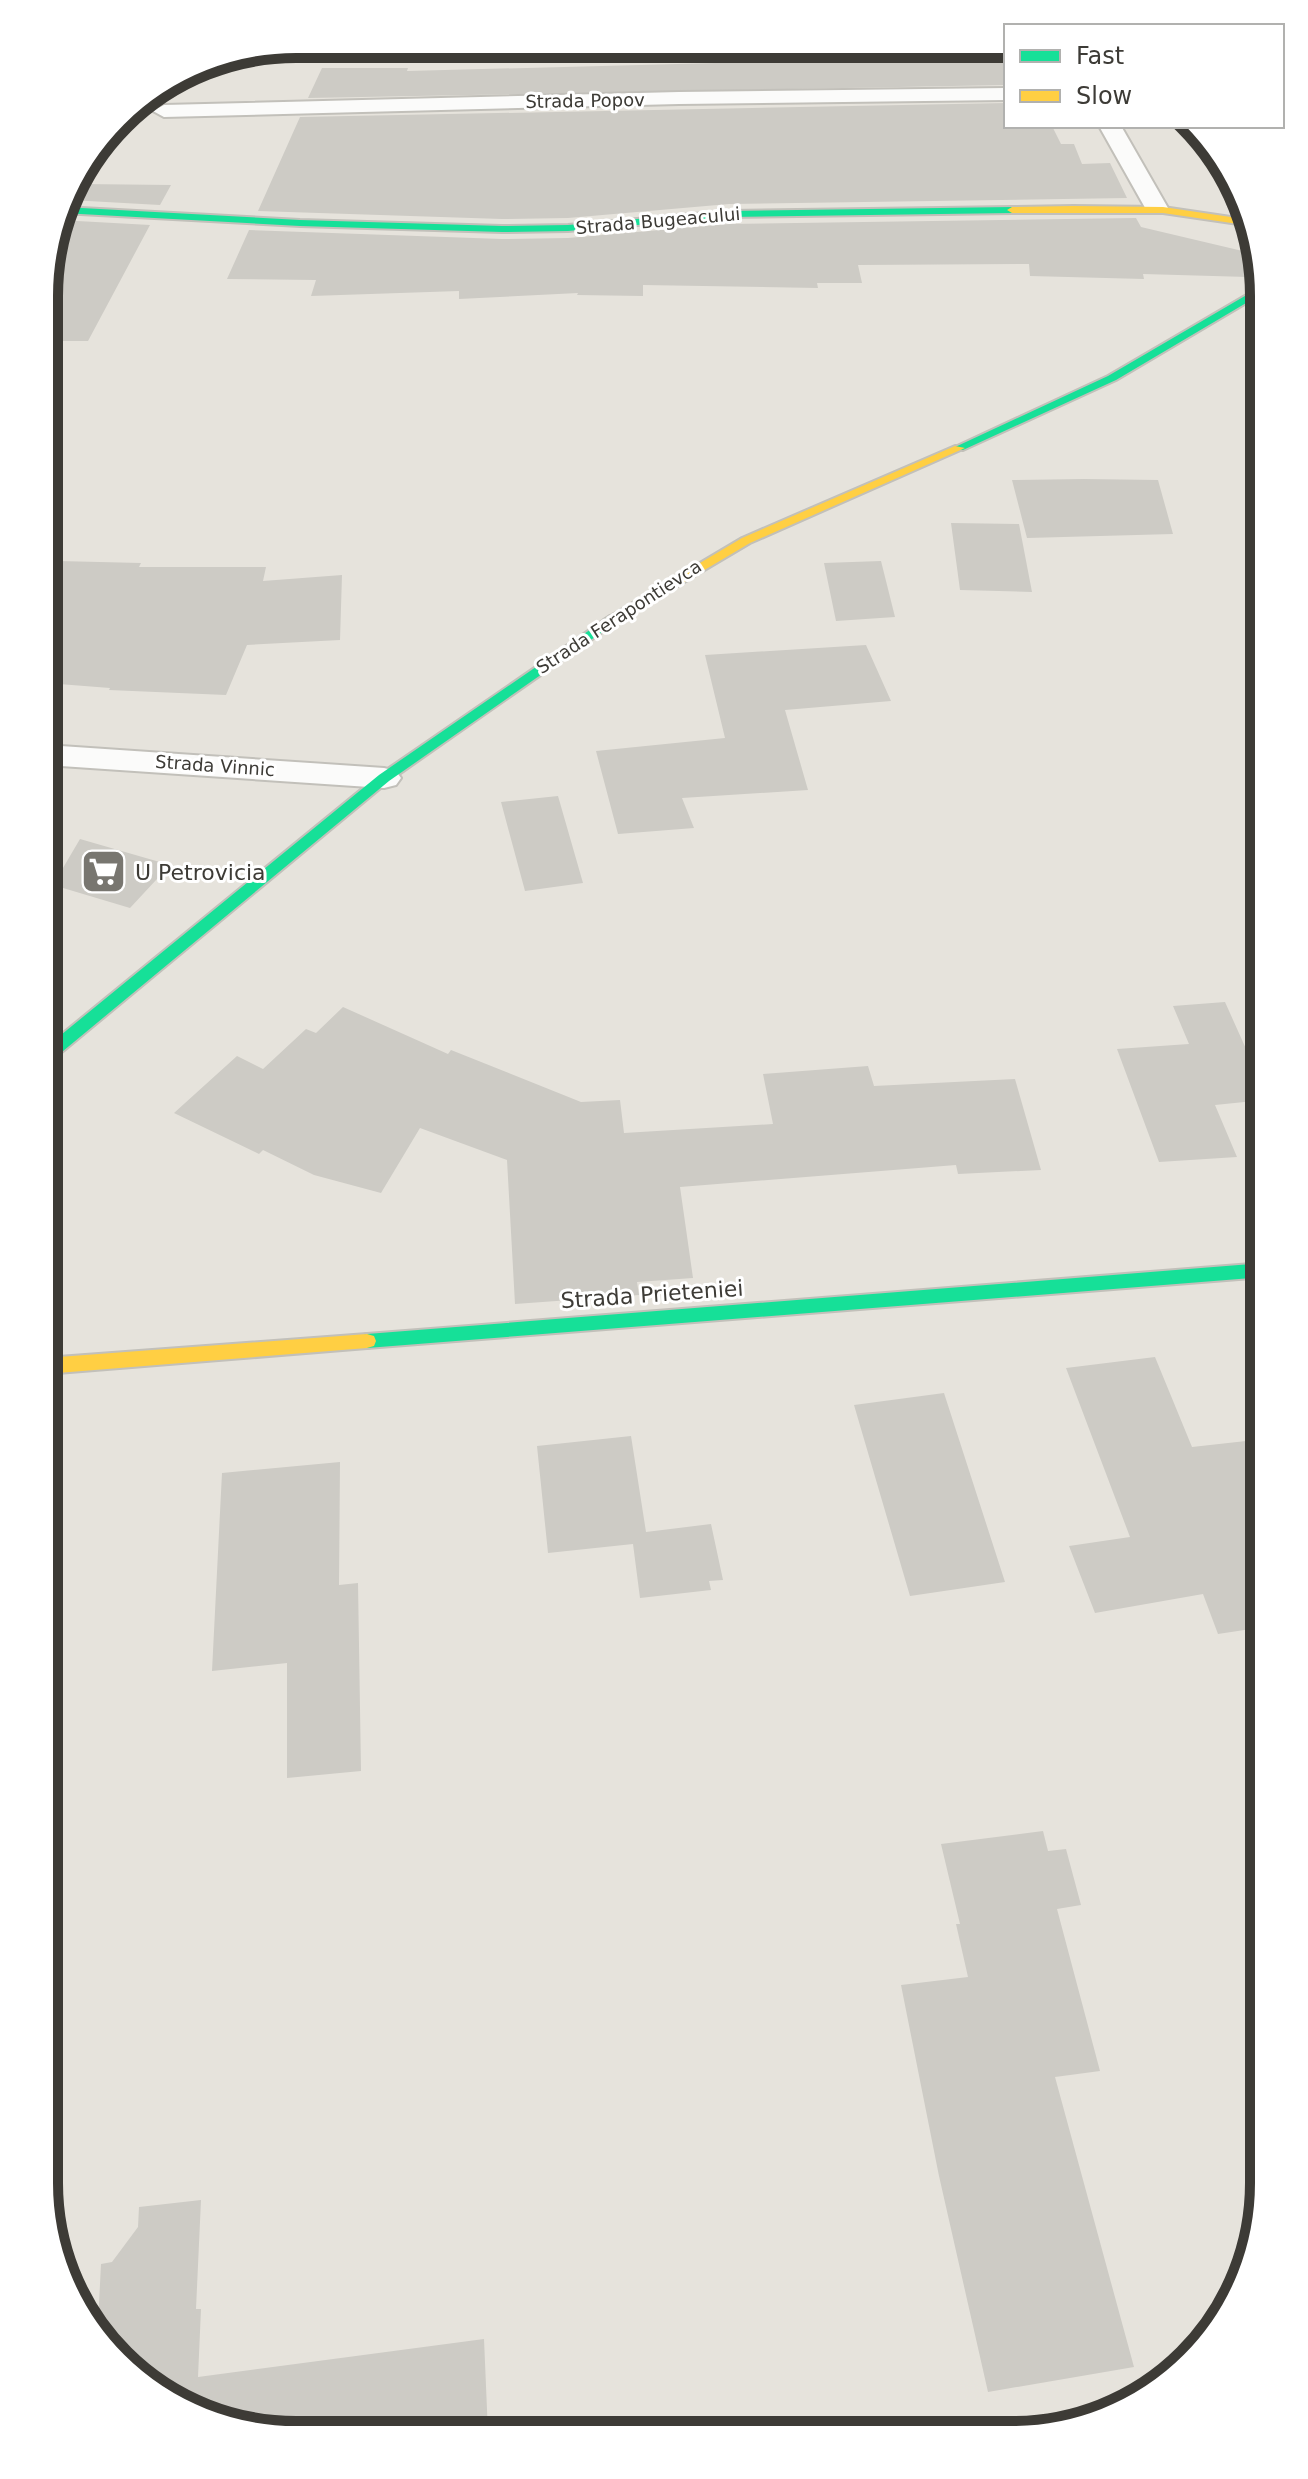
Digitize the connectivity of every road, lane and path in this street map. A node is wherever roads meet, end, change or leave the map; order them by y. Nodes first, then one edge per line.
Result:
1 (1004, 94) edge
2 (164, 111) dead end
3 (1111, 128) edge
4 (1156, 208) junction
5 (74, 211) edge
6 (1237, 219) edge
7 (1250, 297) edge
8 (58, 756) edge
9 (384, 778) junction
10 (58, 1046) edge
11 (1249, 1271) edge
12 (58, 1365) edge

1 - 2 street, Strada Popov
3 - 4 street
4 - 5 street, Strada Bugeacului
4 - 6 street, Strada Bugeacului
7 - 9 street, Strada Ferapontievca
8 - 9 street, Strada Vinnic
9 - 10 street, Strada Ferapontievca
11 - 12 street, Strada Prieteniei

